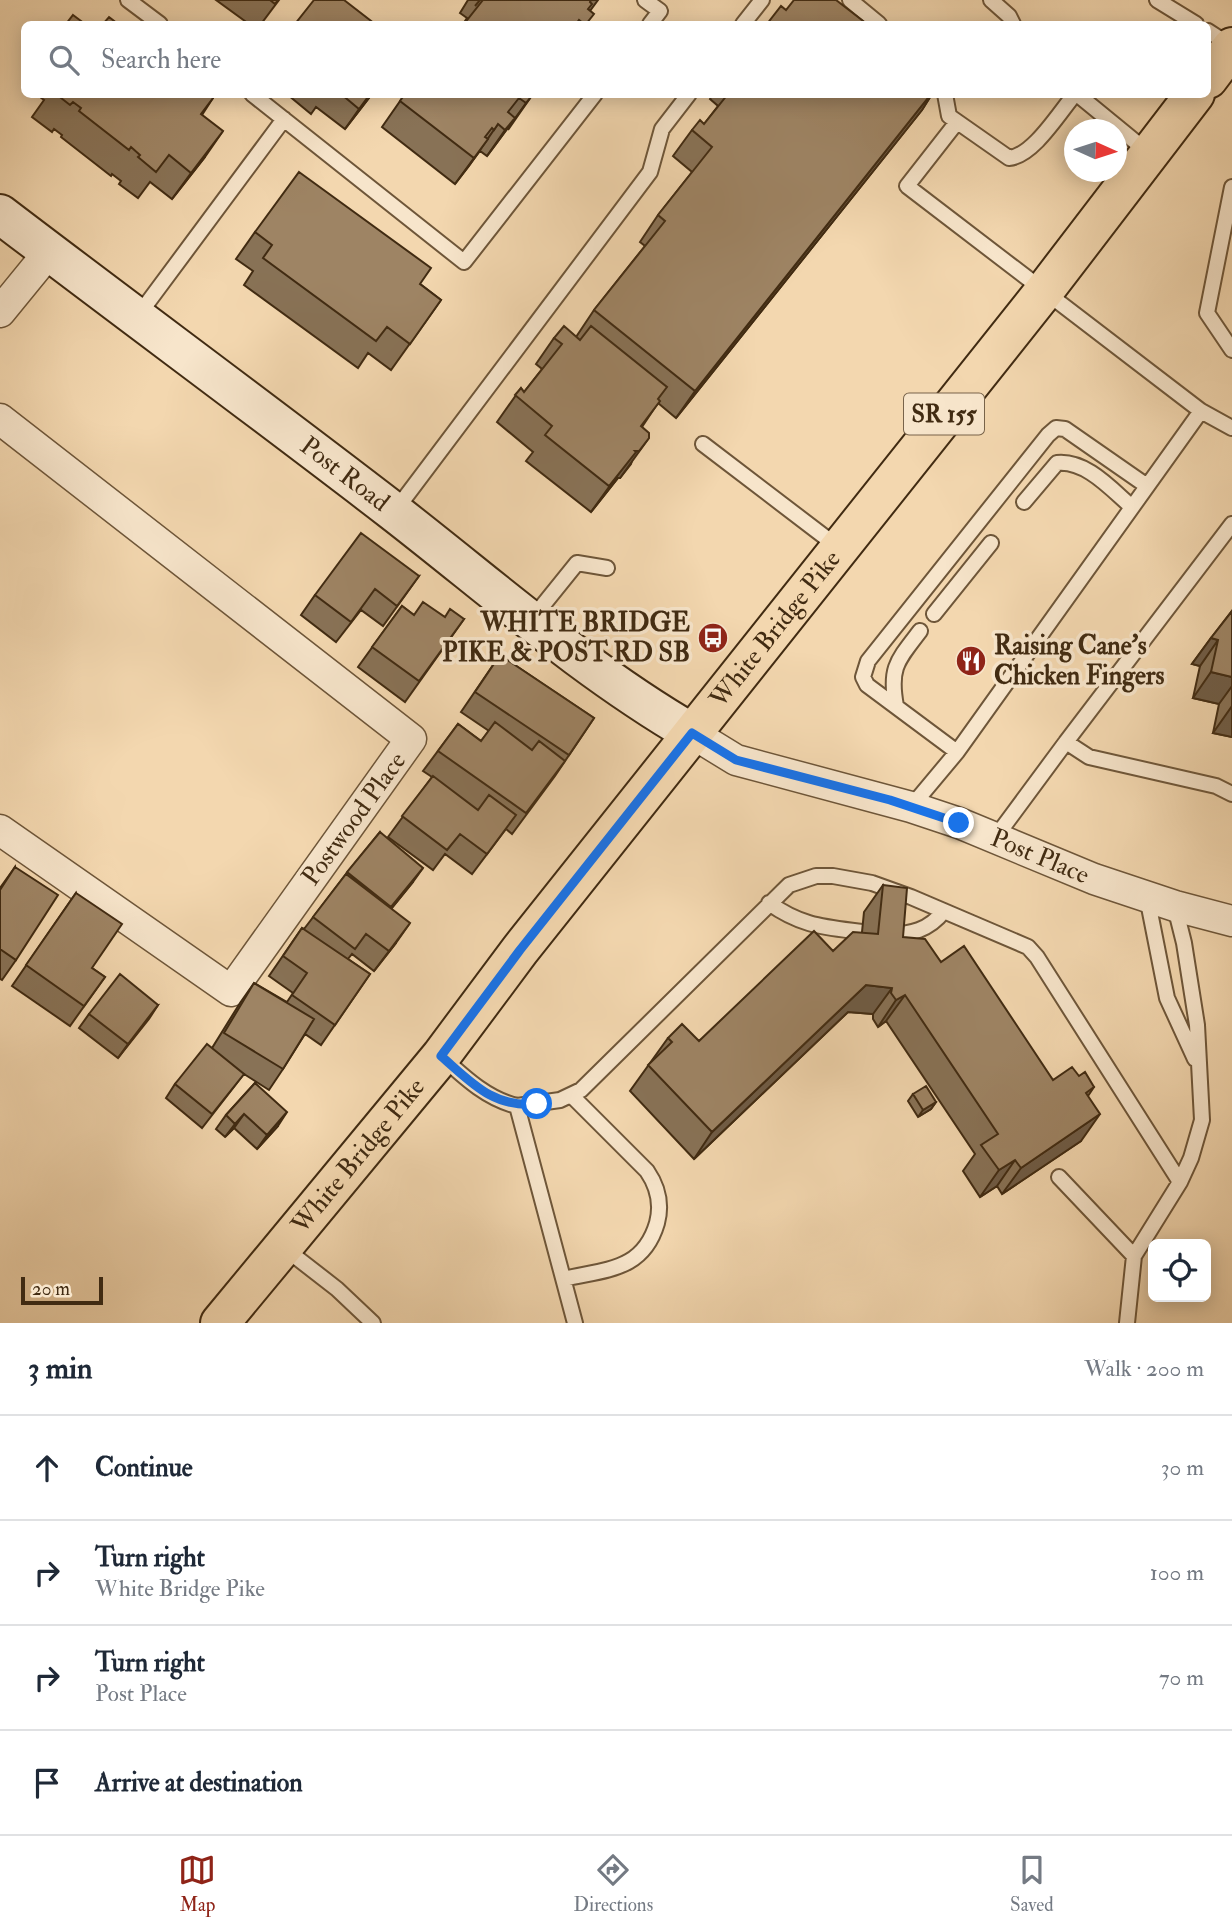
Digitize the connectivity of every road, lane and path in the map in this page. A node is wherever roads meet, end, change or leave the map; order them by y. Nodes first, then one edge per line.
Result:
1 (128, 0) edge
2 (645, 0) edge
3 (762, 0) edge
4 (850, 0) edge
5 (991, 0) edge
6 (1157, 0) edge
7 (1011, 20) edge
8 (156, 21) edge
9 (652, 21) edge
10 (745, 21) edge
11 (875, 21) edge
12 (1191, 21) edge
13 (1211, 34) edge
14 (1232, 47) edge
15 (1211, 75) edge
16 (257, 98) edge
17 (592, 98) edge
18 (686, 98) edge
19 (946, 98) edge
20 (1073, 98) edge
21 (1081, 98) edge
22 (1192, 98) edge
23 (284, 119) junction
24 (953, 119) junction
25 (1150, 154) junction
26 (1232, 187) edge
27 (0, 214) edge
28 (49, 252) junction
29 (1045, 290) junction
30 (0, 312) edge
31 (136, 318) junction
32 (1232, 350) edge
33 (1201, 411) junction
34 (0, 419) edge
35 (1232, 428) edge
36 (703, 444) dead end
37 (1147, 486) junction
38 (1024, 502) dead end
39 (1132, 507) junction
40 (394, 512) junction
41 (1232, 524) edge
42 (991, 543) dead end
43 (838, 547) junction
44 (607, 568) dead end
45 (934, 614) dead end
46 (530, 621) junction
47 (920, 631) dead end
48 (896, 706) junction
49 (692, 733) junction
50 (1066, 742) junction
51 (957, 752) junction
52 (1232, 794) edge
53 (911, 807) junction
54 (0, 831) edge
55 (995, 838) junction
56 (1147, 897) junction
57 (769, 903) junction
58 (1175, 906) junction
59 (944, 911) junction
60 (1232, 921) edge
61 (862, 932) edge
62 (887, 934) edge
63 (441, 1056) junction
64 (1198, 1067) junction
65 (572, 1096) junction
66 (517, 1106) junction
67 (1059, 1177) dead end
68 (1180, 1182) junction
69 (282, 1246) junction
70 (1134, 1256) junction
71 (564, 1279) junction
72 (220, 1323) edge
73 (373, 1323) edge
74 (575, 1323) edge
75 (1127, 1323) edge

1 - 8 lane
2 - 9 lane
3 - 10 lane
4 - 11 lane
5 - 7 lane
6 - 12 lane
13 - 14 lane
14 - 15 main road
16 - 23 lane
17 - 23 lane
18 - 40 lane
19 - 24 lane
20 - 24 lane
21 - 25 lane
22 - 25 main road, White Bridge Pike / SR 155
23 - 31 lane
24 - 29 lane
25 - 29 main road, White Bridge Pike / SR 155
26 - 32 lane
27 - 28 street, Post Road
28 - 30 street
28 - 31 street, Post Road
29 - 33 lane
29 - 43 main road, White Bridge Pike / SR 155
31 - 40 street, Post Road
33 - 35 lane
33 - 37 lane
34 - 54 street, Postwood Place
36 - 43 lane
37 - 39 lane
37 - 48 lane
38 - 39 lane
39 - 51 lane
40 - 46 street, Post Road
41 - 50 lane
42 - 45 lane
43 - 49 main road, White Bridge Pike / SR 155
44 - 46 lane
46 - 49 street, Post Road
47 - 48 lane
48 - 51 lane
49 - 53 street, Post Place
49 - 63 main road, White Bridge Pike / SR 155
50 - 52 lane
50 - 55 lane
51 - 53 lane
53 - 55 street, Post Place
55 - 56 street, Post Place
56 - 58 street, Post Place
56 - 64 lane
57 - 59 lane
57 - 61 lane
57 - 65 lane
58 - 60 street, Post Place
58 - 64 lane
59 - 62 lane
59 - 68 lane
63 - 66 lane
63 - 69 main road, White Bridge Pike / SR 155
64 - 68 lane
65 - 66 lane
65 - 71 lane
66 - 71 lane
67 - 70 lane
68 - 70 lane
69 - 72 main road, White Bridge Pike / SR 155
69 - 73 lane
70 - 75 lane
71 - 74 lane

